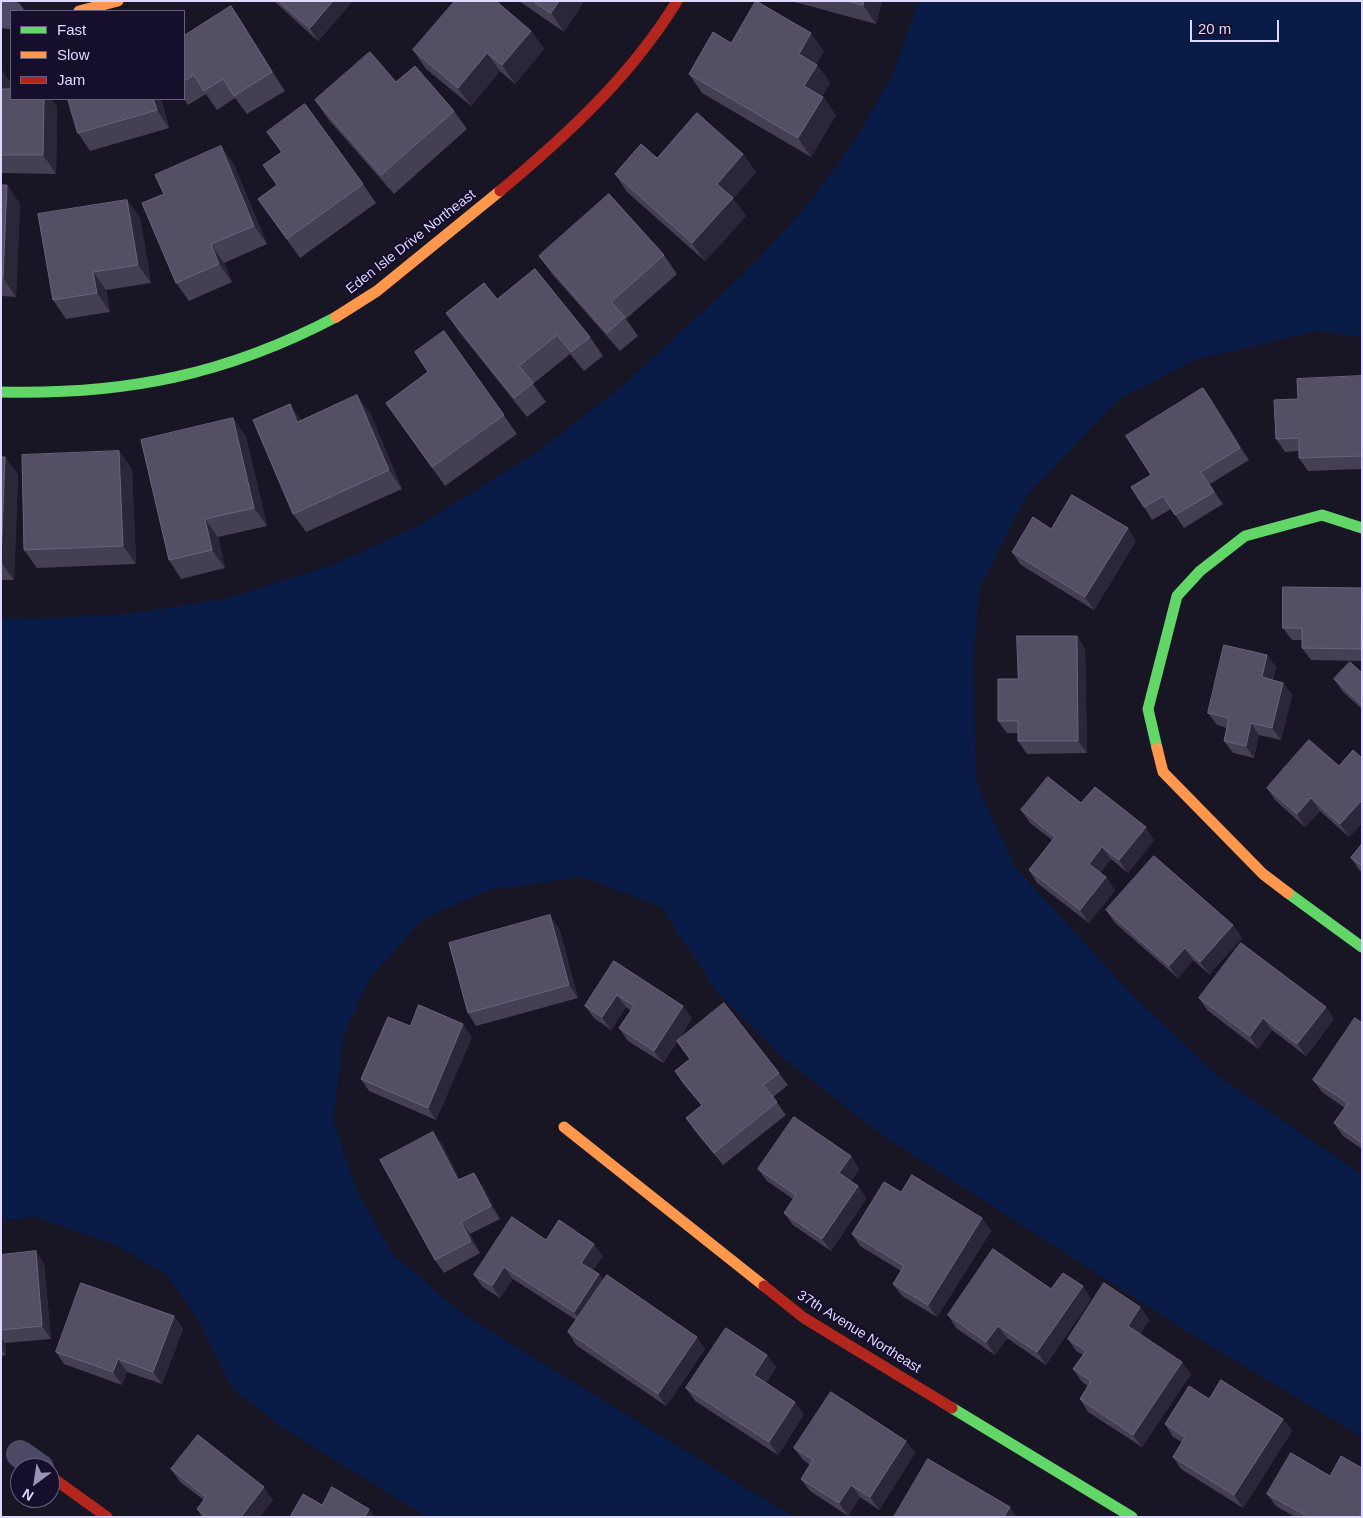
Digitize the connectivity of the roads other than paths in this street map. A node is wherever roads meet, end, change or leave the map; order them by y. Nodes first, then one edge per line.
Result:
1 (118, 1) edge
2 (677, 1) edge
3 (83, 10) edge
4 (1, 392) edge
5 (1362, 528) edge
6 (1362, 947) edge
7 (564, 1127) dead end
8 (60, 1483) edge
9 (107, 1517) edge
10 (1132, 1517) edge

1 - 3 street
2 - 4 street, Eden Isle Drive Northeast
5 - 6 street
7 - 10 street, 37th Avenue Northeast
8 - 9 street

